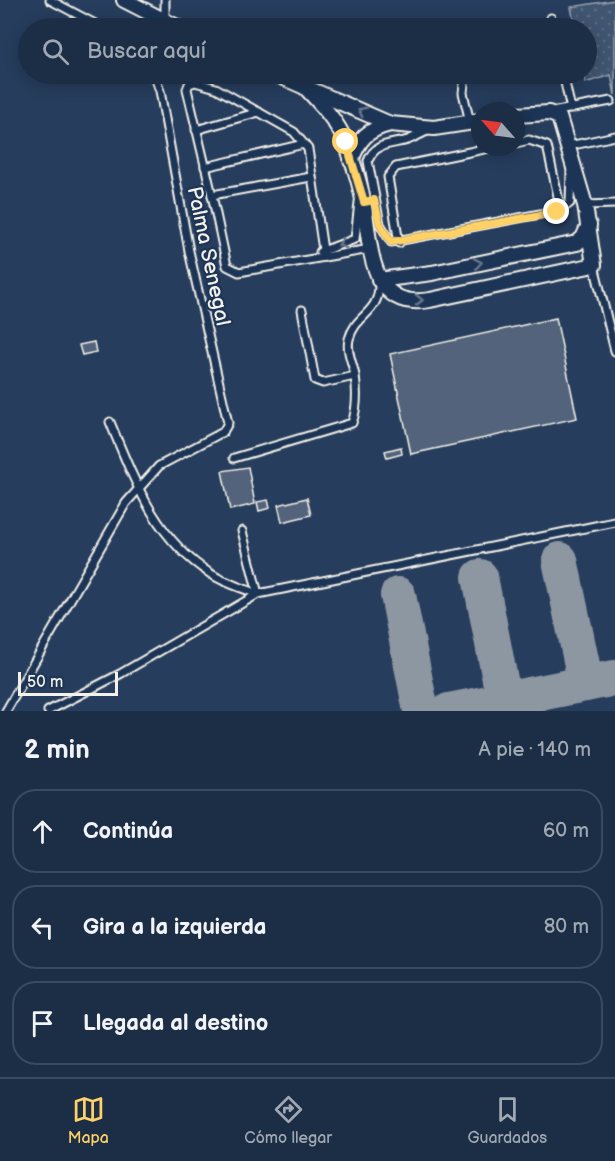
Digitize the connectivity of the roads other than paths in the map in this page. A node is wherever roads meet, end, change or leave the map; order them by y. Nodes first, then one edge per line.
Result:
1 (50, 0) edge
2 (124, 0) edge
3 (165, 0) edge
4 (85, 18) edge
5 (158, 18) edge
6 (165, 18) edge
7 (158, 84) edge
8 (189, 84) edge
9 (202, 84) edge
10 (298, 84) edge
11 (464, 84) edge
12 (565, 84) edge
13 (305, 87) junction
14 (611, 101) dead end
15 (571, 109) junction
16 (259, 112) junction
17 (471, 112) edge
18 (549, 113) junction
19 (525, 114) edge
20 (471, 123) edge
21 (390, 124) junction
22 (434, 128) junction
23 (196, 130) junction
24 (615, 136) edge
25 (525, 141) edge
26 (304, 144) junction
27 (570, 149) junction
28 (471, 152) edge
29 (351, 161) junction
30 (205, 167) junction
31 (310, 177) junction
32 (212, 195) junction
33 (366, 198) junction
34 (615, 204) edge
35 (585, 205) junction
36 (561, 210) junction
37 (589, 225) junction
38 (399, 243) junction
39 (370, 249) junction
40 (324, 254) junction
41 (594, 265) junction
42 (379, 279) junction
43 (302, 310) dead end
44 (613, 333) edge
45 (615, 351) edge
46 (355, 376) junction
47 (110, 422) dead end
48 (234, 458) dead end
49 (138, 491) junction
50 (615, 522) edge
51 (242, 531) dead end
52 (258, 594) junction
53 (6, 711) edge
54 (48, 711) edge

1 - 4 lane
2 - 5 street
3 - 6 lane
7 - 49 lane, Palma Senegal
8 - 23 lane
9 - 16 lane
10 - 13 street
11 - 17 lane
12 - 15 lane
21 -> 13 street
13 - 29 street
14 - 15 lane
15 - 18 lane
16 - 23 lane
16 - 26 lane
18 - 19 street
18 - 27 street
20 - 22 street
21 - 22 street
21 - 29 street
22 - 33 lane
23 - 30 lane
24 - 27 lane
25 - 36 lane
26 - 30 lane
26 - 31 lane
27 - 35 street
27 - 36 lane
28 - 38 lane
29 - 33 street
30 - 32 lane
31 - 32 lane
31 - 40 lane
32 - 40 lane
33 - 38 lane
33 - 39 street
33 -> 40 lane
34 - 35 lane
35 - 37 street
36 - 38 lane
37 - 41 street
42 -> 37 street
39 - 40 lane
39 - 42 street
42 -> 41 street
41 - 44 lane
42 - 46 lane
43 - 46 lane
44 - 45 lane
46 - 48 lane
47 - 49 lane
49 - 52 lane
49 - 53 lane
50 - 52 lane
51 - 52 lane
52 - 54 lane

